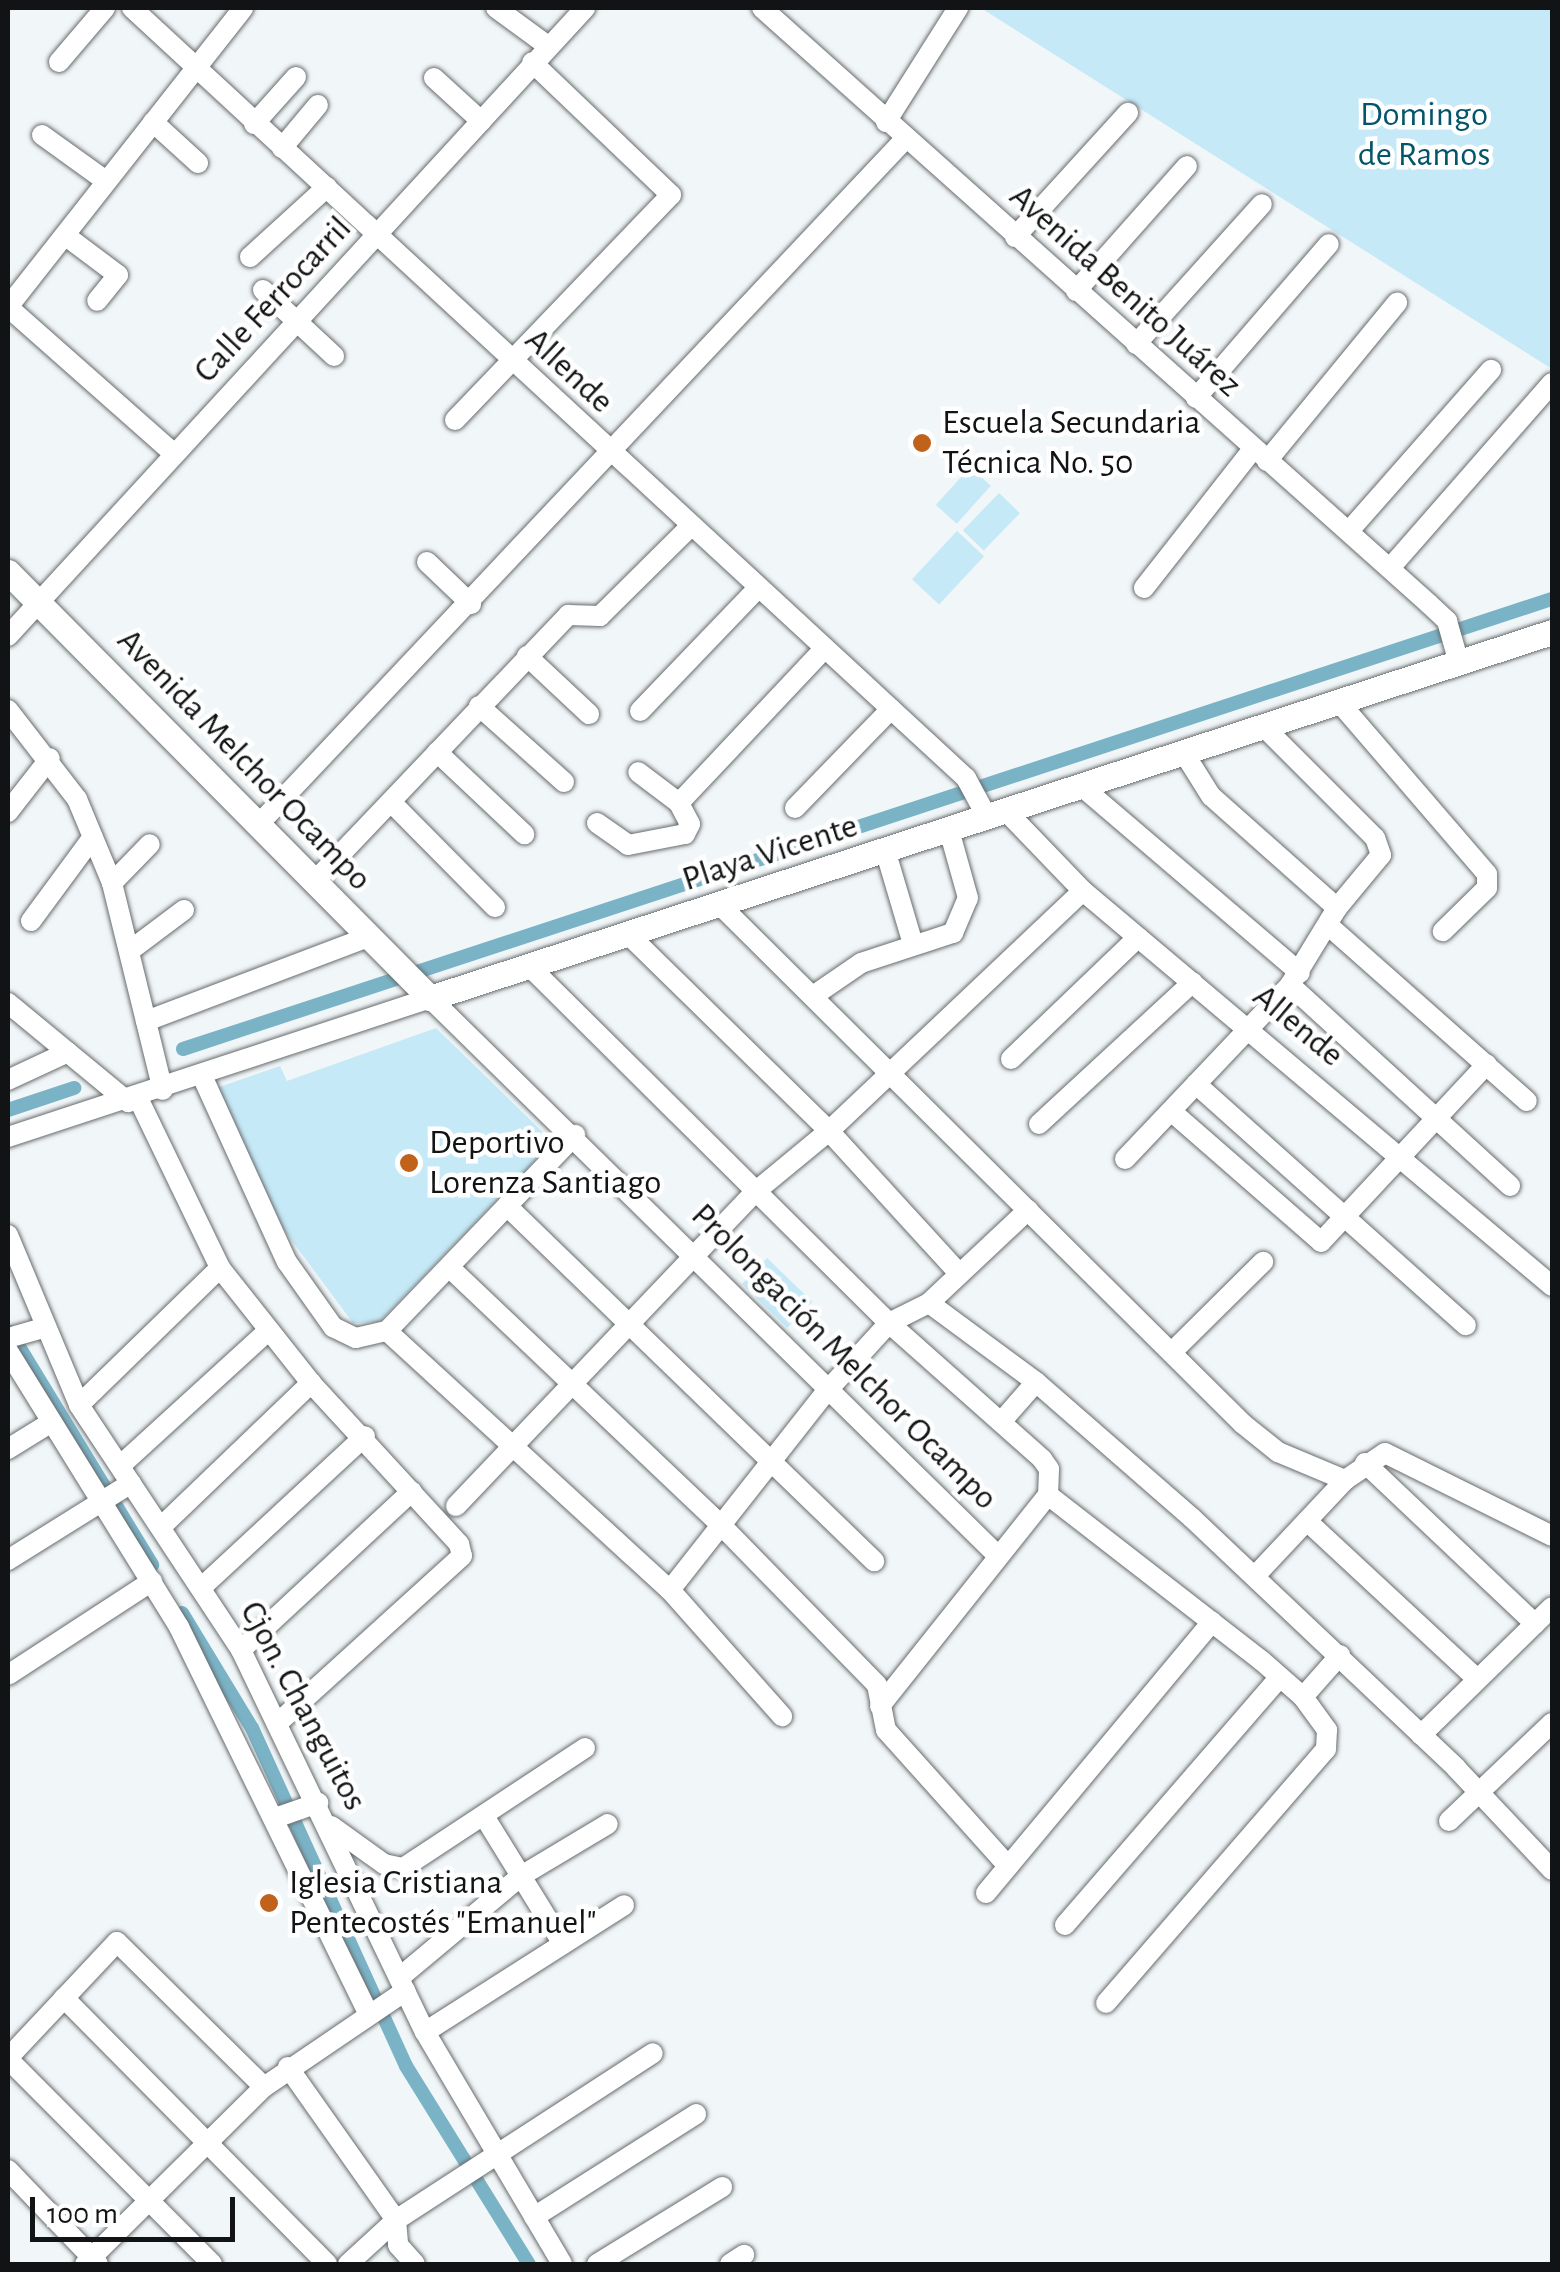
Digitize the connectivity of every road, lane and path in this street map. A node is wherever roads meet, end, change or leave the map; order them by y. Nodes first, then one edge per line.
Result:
1 (105, 8) edge
2 (132, 8) edge
3 (243, 8) edge
4 (496, 8) edge
5 (585, 8) edge
6 (762, 8) edge
7 (958, 8) edge
8 (548, 46) junction
9 (59, 62) dead end
10 (532, 62) junction
11 (194, 68) junction
12 (296, 77) dead end
13 (434, 78) dead end
14 (318, 105) dead end
15 (1128, 113) dead end
16 (481, 120) junction
17 (153, 122) junction
18 (886, 122) junction
19 (254, 124) junction
20 (42, 135) dead end
21 (905, 138) junction
22 (282, 148) junction
23 (198, 162) dead end
24 (1187, 166) dead end
25 (106, 181) junction
26 (327, 187) junction
27 (1262, 204) dead end
28 (379, 233) junction
29 (66, 236) junction
30 (1016, 237) junction
31 (1329, 244) dead end
32 (250, 257) dead end
33 (263, 290) dead end
34 (1076, 291) junction
35 (97, 302) dead end
36 (1396, 303) dead end
37 (8, 307) edge
38 (296, 321) junction
39 (1136, 344) junction
40 (334, 356) dead end
41 (510, 361) junction
42 (1491, 370) dead end
43 (1552, 383) edge
44 (1196, 398) junction
45 (455, 420) dead end
46 (610, 452) junction
47 (174, 454) junction
48 (1260, 455) junction
49 (690, 527) junction
50 (1349, 531) junction
51 (428, 562) dead end
52 (1390, 568) junction
53 (8, 572) edge
54 (758, 588) junction
55 (1144, 588) dead end
56 (38, 602) junction
57 (471, 604) junction
58 (1552, 632) edge
59 (8, 636) edge
60 (824, 648) junction
61 (1456, 653) junction
62 (527, 656) junction
63 (1338, 702) junction
64 (480, 706) junction
65 (891, 709) junction
66 (8, 710) edge
67 (640, 712) dead end
68 (589, 714) dead end
69 (1263, 726) junction
70 (437, 752) junction
71 (1184, 753) junction
72 (50, 758) junction
73 (638, 772) dead end
74 (564, 782) dead end
75 (1080, 785) junction
76 (391, 802) junction
77 (679, 803) junction
78 (795, 808) dead end
79 (991, 810) junction
80 (8, 812) edge
81 (597, 824) dead end
82 (257, 826) junction
83 (949, 830) junction
84 (524, 834) dead end
85 (93, 837) junction
86 (150, 844) dead end
87 (886, 853) junction
88 (314, 882) junction
89 (112, 883) junction
90 (1084, 891) junction
91 (720, 905) junction
92 (495, 907) dead end
93 (184, 910) dead end
94 (1333, 917) junction
95 (31, 921) dead end
96 (1443, 931) dead end
97 (628, 935) junction
98 (368, 937) junction
99 (1138, 937) junction
100 (913, 944) junction
101 (132, 950) junction
102 (530, 967) junction
103 (1295, 979) junction
104 (1193, 982) junction
105 (415, 984) junction
106 (814, 996) junction
107 (8, 1003) edge
108 (146, 1022) junction
109 (1250, 1028) junction
110 (68, 1052) junction
111 (1010, 1059) dead end
112 (1488, 1064) junction
113 (890, 1072) junction
114 (203, 1078) junction
115 (8, 1080) edge
116 (1196, 1084) junction
117 (164, 1090) junction
118 (133, 1100) junction
119 (1527, 1101) dead end
120 (1171, 1111) junction
121 (1435, 1121) junction
122 (1039, 1124) dead end
123 (829, 1131) junction
124 (8, 1136) edge
125 (572, 1138) junction
126 (1400, 1157) junction
127 (1125, 1159) dead end
128 (1510, 1186) dead end
129 (755, 1192) junction
130 (507, 1206) junction
131 (1028, 1210) junction
132 (1344, 1217) junction
133 (8, 1236) edge
134 (692, 1256) junction
135 (1264, 1262) dead end
136 (448, 1267) junction
137 (220, 1268) junction
138 (957, 1272) junction
139 (1552, 1286) edge
140 (929, 1302) junction
141 (629, 1322) junction
142 (889, 1323) junction
143 (1466, 1325) dead end
144 (38, 1329) junction
145 (268, 1331) junction
146 (388, 1331) junction
147 (8, 1338) edge
148 (1173, 1351) junction
149 (8, 1352) edge
150 (1036, 1382) junction
151 (311, 1383) junction
152 (571, 1383) junction
153 (826, 1392) junction
154 (79, 1405) junction
155 (1000, 1422) junction
156 (50, 1423) junction
157 (365, 1436) junction
158 (511, 1448) junction
159 (8, 1449) edge
160 (769, 1462) junction
161 (1365, 1463) junction
162 (1344, 1480) junction
163 (116, 1486) junction
164 (412, 1492) junction
165 (1048, 1495) junction
166 (456, 1506) dead end
167 (1307, 1521) junction
168 (720, 1524) junction
169 (162, 1526) junction
170 (1552, 1536) edge
171 (996, 1554) junction
172 (8, 1560) edge
173 (874, 1561) dead end
174 (1255, 1576) junction
175 (152, 1581) junction
176 (202, 1587) junction
177 (670, 1590) junction
178 (1552, 1606) edge
179 (1212, 1622) junction
180 (1534, 1624) junction
181 (241, 1650) junction
182 (1340, 1655) junction
183 (8, 1675) edge
184 (1280, 1677) junction
185 (1477, 1679) junction
186 (1302, 1697) junction
187 (880, 1706) junction
188 (782, 1716) dead end
189 (279, 1722) junction
190 (1552, 1723) edge
191 (1420, 1735) junction
192 (586, 1748) dead end
193 (1482, 1794) junction
194 (310, 1805) junction
195 (484, 1816) junction
196 (276, 1818) junction
197 (1449, 1822) dead end
198 (328, 1824) junction
199 (608, 1824) dead end
200 (1008, 1866) junction
201 (1552, 1870) edge
202 (522, 1876) junction
203 (986, 1893) dead end
204 (624, 1905) dead end
205 (1065, 1925) dead end
206 (563, 1944) junction
207 (400, 1988) junction
208 (64, 1998) junction
209 (1106, 2003) dead end
210 (371, 2012) junction
211 (425, 2032) junction
212 (653, 2053) dead end
213 (8, 2058) edge
214 (288, 2067) junction
215 (264, 2088) junction
216 (696, 2114) dead end
217 (208, 2143) junction
218 (486, 2158) junction
219 (8, 2170) edge
220 (722, 2187) dead end
221 (149, 2201) junction
222 (534, 2217) junction
223 (396, 2220) junction
224 (91, 2262) edge
225 (212, 2264) edge
226 (327, 2264) edge
227 (348, 2264) edge
228 (415, 2264) edge
229 (562, 2264) edge
230 (598, 2264) edge

1 - 9 street
2 - 11 street, Allende
3 - 11 street
4 - 8 street
5 - 8 street, Calle Ferrocarril
6 - 18 street, Avenida Benito Juárez
7 - 18 street
8 - 10 street, Calle Ferrocarril
10 - 16 street, Calle Ferrocarril
10 - 41 street
11 - 17 street
11 - 19 street, Allende
12 - 19 street
13 - 16 street
14 - 22 street
15 - 30 street
16 - 28 street, Calle Ferrocarril
17 - 23 street
17 - 25 street
18 - 21 street, Avenida Benito Juárez
19 - 22 street, Allende
20 - 25 street
21 - 30 street, Avenida Benito Juárez
21 - 46 street
22 - 26 street, Allende
24 - 34 street
25 - 29 street
26 - 28 street, Allende
26 - 32 street
27 - 39 street
28 - 38 street, Calle Ferrocarril
28 - 41 street, Allende
29 - 35 street
29 - 37 street
30 - 34 street, Avenida Benito Juárez
31 - 44 street
33 - 38 street
34 - 39 street, Avenida Benito Juárez
36 - 48 street
37 - 47 street
38 - 40 street
38 - 47 street, Calle Ferrocarril
39 - 44 street, Avenida Benito Juárez
41 - 45 street
41 - 46 street, Allende
42 - 50 street
43 - 52 street
44 - 48 street, Avenida Benito Juárez
46 - 49 street, Allende
46 - 57 street
47 - 56 street, Calle Ferrocarril
48 - 50 street, Avenida Benito Juárez
48 - 55 street
49 - 54 street, Allende
49 - 62 street
50 - 52 street, Avenida Benito Juárez
51 - 57 street
52 - 61 street, Avenida Benito Juárez
53 - 56 main road, Avenida Melchor Ocampo
54 - 60 street, Allende
54 - 67 street
56 - 59 street, Calle Ferrocarril
56 - 82 main road, Avenida Melchor Ocampo
57 - 82 street
58 - 61 main road, Playa Vicente
60 - 65 street, Allende
60 - 77 street
61 - 63 main road, Playa Vicente
62 - 64 street
62 - 68 street
63 - 69 main road, Playa Vicente
63 - 96 street
64 - 70 street
64 - 74 street
65 - 78 street
65 - 79 street, Allende
66 - 72 street
69 - 71 main road, Playa Vicente
69 - 94 street
70 - 76 street
70 - 84 street
71 - 75 main road, Playa Vicente
71 - 94 street
72 - 80 street
72 - 85 street
73 - 77 street
75 - 79 main road, Playa Vicente
75 - 103 street
76 - 88 street
76 - 92 street
77 - 81 street
79 - 83 main road, Playa Vicente
79 - 90 street, Allende
82 - 88 main road, Avenida Melchor Ocampo
83 - 87 main road, Playa Vicente
83 - 100 street
85 - 89 street
85 - 95 street
86 - 89 street
87 - 91 main road, Playa Vicente
87 - 100 street
88 - 98 main road, Avenida Melchor Ocampo
89 - 101 street
90 - 99 street, Allende
90 - 113 street
91 - 97 main road, Playa Vicente
91 - 106 street
93 - 101 street
94 - 103 street
94 - 112 street
97 - 102 main road, Playa Vicente
97 - 123 street
98 - 105 main road, Avenida Melchor Ocampo
98 - 108 street
99 - 104 street, Allende
99 - 111 street
100 - 106 street
101 - 108 street
102 - 105 main road, Playa Vicente
102 - 129 street
103 - 109 street
103 - 121 street
104 - 109 street, Allende
104 - 122 street
105 - 114 street, Playa Vicente
105 - 125 street, Prolongación Melchor Ocampo
106 - 113 street
107 - 110 street
108 - 117 street
109 - 116 street
109 - 126 street, Allende
110 - 115 street
110 - 118 street
112 - 119 street
112 - 121 street
113 - 123 street
113 - 131 street
114 - 117 street, Playa Vicente
114 - 146 street
116 - 120 street
116 - 132 street
117 - 118 street, Playa Vicente
118 - 124 street, Playa Vicente
118 - 137 street
120 - 127 street
120 - 132 street
121 - 126 street
121 - 128 street
123 - 129 street
123 - 138 street
125 - 130 street
125 - 134 street, Prolongación Melchor Ocampo
126 - 132 street
126 - 139 street, Allende
129 - 134 street
129 - 142 street
130 - 136 street
130 - 141 street
131 - 138 street
131 - 148 street
132 - 143 street
133 - 144 street, Cjon. Changuitos
134 - 141 street
134 - 153 street, Prolongación Melchor Ocampo
135 - 148 street
136 - 146 street
136 - 152 street
137 - 145 street
137 - 154 street
138 - 140 street
140 - 142 street
140 - 150 street
141 - 152 street
141 - 160 street
142 - 153 street
142 - 155 street
144 - 147 street
144 - 154 street, Cjon. Changuitos
145 - 151 street
145 - 163 street
146 - 158 street
148 - 162 street
149 - 156 street, Cjon. Changuitos
150 - 155 street
150 - 174 street
151 - 157 street
151 - 169 street
152 - 158 street
152 - 168 street
153 - 160 street
153 - 171 street, Prolongación Melchor Ocampo
154 - 163 street, Cjon. Changuitos
155 - 165 street
156 - 159 street
156 - 163 street, Cjon. Changuitos
157 - 164 street
157 - 176 street
158 - 166 street
158 - 177 street
160 - 168 street
160 - 173 street
161 - 162 street
161 - 170 street
161 - 180 street
162 - 167 street
163 - 169 street, Cjon. Changuitos
163 - 172 street
163 - 175 street, Cjon. Changuitos
164 - 181 street
164 - 189 street
165 - 171 street
165 - 179 street
167 - 174 street
167 - 185 street
168 - 177 street
168 - 187 street
169 - 176 street, Cjon. Changuitos
171 - 187 street
174 - 182 street
175 - 183 street
175 - 196 street, Cjon. Changuitos
176 - 181 street, Cjon. Changuitos
177 - 188 street
178 - 180 street
179 - 184 street
179 - 200 street
180 - 185 street
181 - 189 street, Cjon. Changuitos
182 - 186 street
182 - 191 street
184 - 186 street
184 - 205 street
185 - 191 street
186 - 209 street
187 - 200 street
189 - 194 street, Cjon. Changuitos
190 - 193 street
191 - 193 street
192 - 195 street
193 - 197 street
193 - 201 street
194 - 196 street
194 - 198 street, Cjon. Changuitos
195 - 198 street
195 - 202 street
196 - 210 street, Cjon. Changuitos
198 - 207 street, Cjon. Changuitos
199 - 202 street
200 - 203 street
202 - 206 street
202 - 207 street
204 - 206 street
206 - 211 street
207 - 210 street
207 - 211 street, Cjon. Changuitos
208 - 213 street
208 - 215 street
208 - 217 street
210 - 214 street
211 - 218 street, Cjon. Changuitos
212 - 218 street
213 - 221 street
214 - 215 street
214 - 223 street
215 - 217 street
216 - 222 street
217 - 221 street
217 - 226 street
218 - 222 street, Cjon. Changuitos
218 - 223 street
219 - 224 street
220 - 230 street
221 - 224 street
221 - 225 street
222 - 229 street, Cjon. Changuitos
223 - 227 street
223 - 228 street

